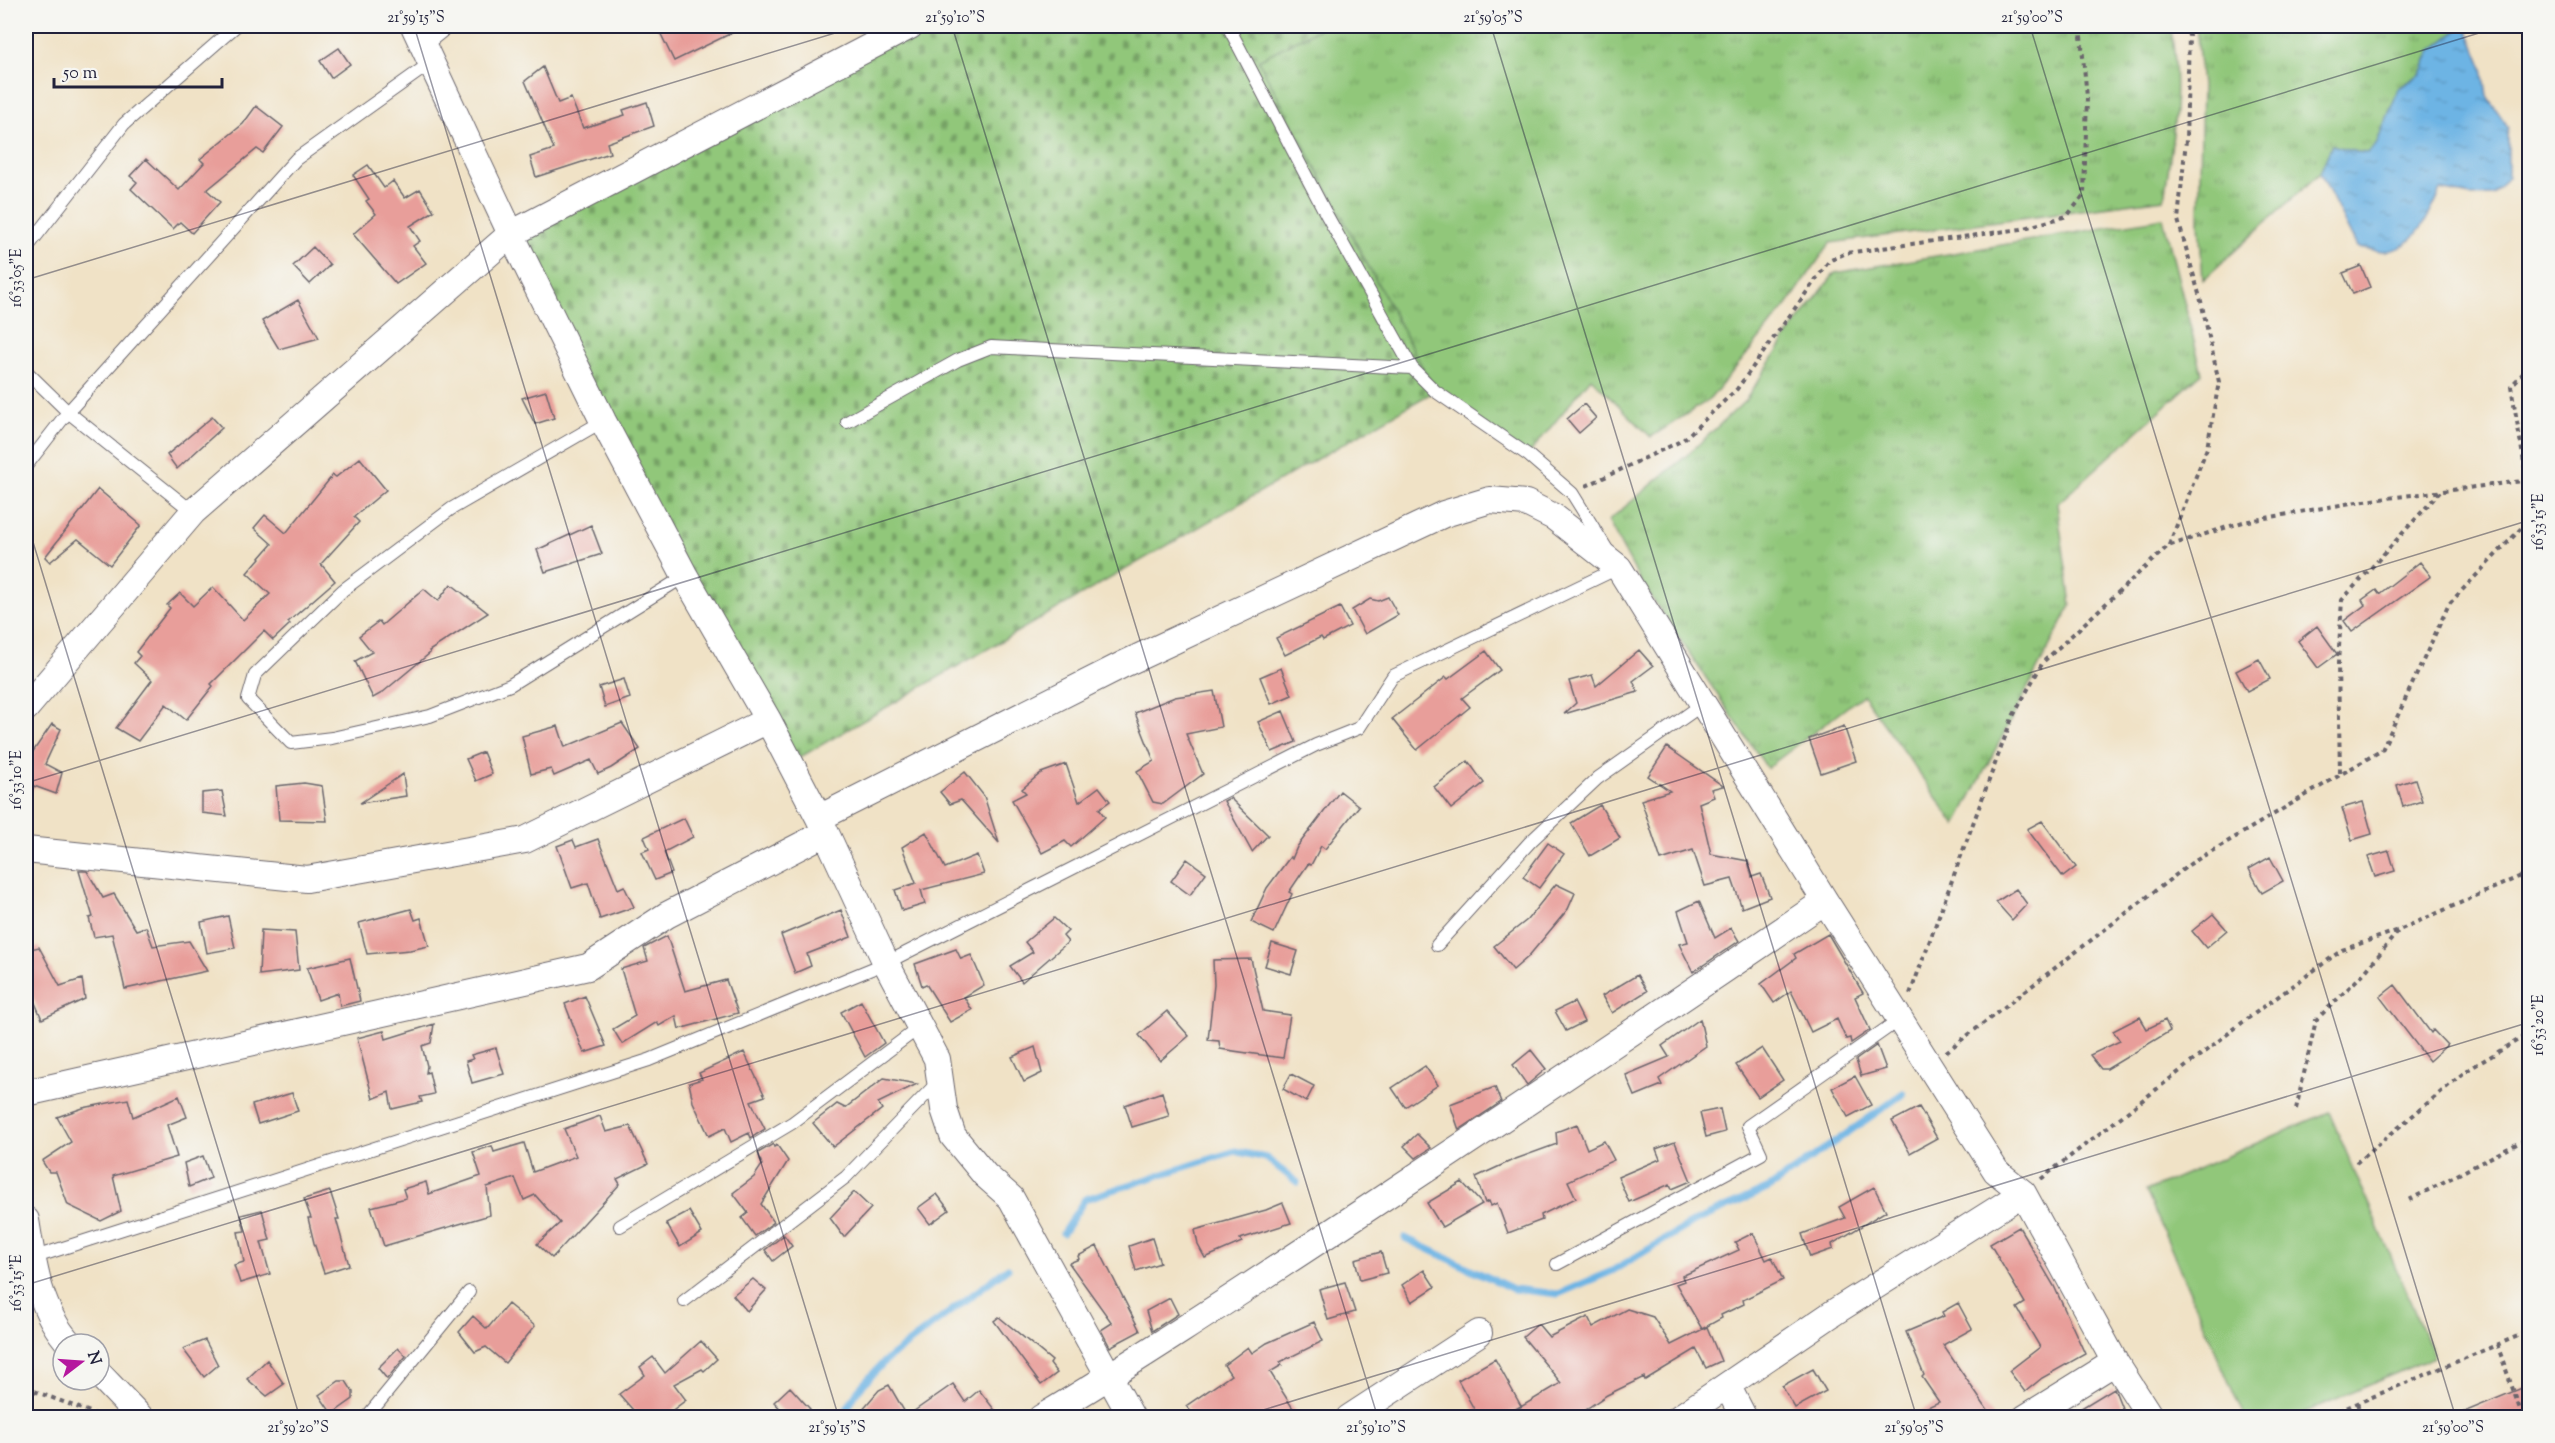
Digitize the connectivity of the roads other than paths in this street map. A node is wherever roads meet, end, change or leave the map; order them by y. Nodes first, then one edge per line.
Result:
1 (236, 26) edge
2 (449, 26) edge
3 (910, 26) edge
4 (1228, 26) edge
5 (423, 45) edge
6 (511, 234) junction
7 (26, 249) edge
8 (1412, 368) junction
9 (26, 371) edge
10 (68, 412) junction
11 (603, 421) junction
12 (847, 422) dead end
13 (26, 466) edge
14 (193, 512) junction
15 (1619, 568) junction
16 (685, 576) junction
17 (1703, 704) junction
18 (26, 708) edge
19 (768, 720) junction
20 (822, 826) junction
21 (26, 850) edge
22 (1825, 901) junction
23 (1437, 945) dead end
24 (886, 963) junction
25 (1900, 1019) junction
26 (920, 1027) junction
27 (940, 1081) junction
28 (26, 1093) edge
29 (2022, 1193) junction
30 (26, 1221) edge
31 (620, 1226) dead end
32 (32, 1258) junction
33 (1557, 1264) dead end
34 (469, 1292) dead end
35 (684, 1301) dead end
36 (61, 1332) edge
37 (1479, 1333) dead end
38 (2115, 1362) junction
39 (1109, 1377) junction
40 (111, 1387) edge
41 (1728, 1387) junction
42 (141, 1418) edge
43 (366, 1418) edge
44 (1041, 1418) edge
45 (1132, 1418) edge
46 (1349, 1418) edge
47 (1679, 1418) edge
48 (1744, 1418) edge
49 (2025, 1418) edge
50 (2151, 1418) edge

1 - 7 lane
2 - 5 lane
3 - 6 street
4 - 8 lane
5 - 6 street
5 - 10 lane
6 - 11 street
6 - 14 street
8 - 12 lane
8 - 15 lane
9 - 10 lane
10 - 13 lane
10 - 14 lane
11 - 16 street
11 - 16 lane
14 - 18 street
15 - 17 street
15 - 20 street
15 - 24 lane
16 - 19 street
17 - 22 street
17 - 23 lane
19 - 20 street
19 - 21 street
20 - 24 street
20 - 28 street
22 - 25 street
22 - 39 street
24 - 26 street
24 - 32 lane
25 - 29 street
25 - 33 lane
26 - 27 street
26 - 31 lane
27 - 35 lane
27 - 39 street
29 - 38 street
29 - 41 street
30 - 32 street
32 - 36 street
34 - 43 lane
37 - 46 street
38 - 49 street
38 - 50 street
39 - 44 street
39 - 45 street
40 - 42 street
41 - 47 street
41 - 48 street

